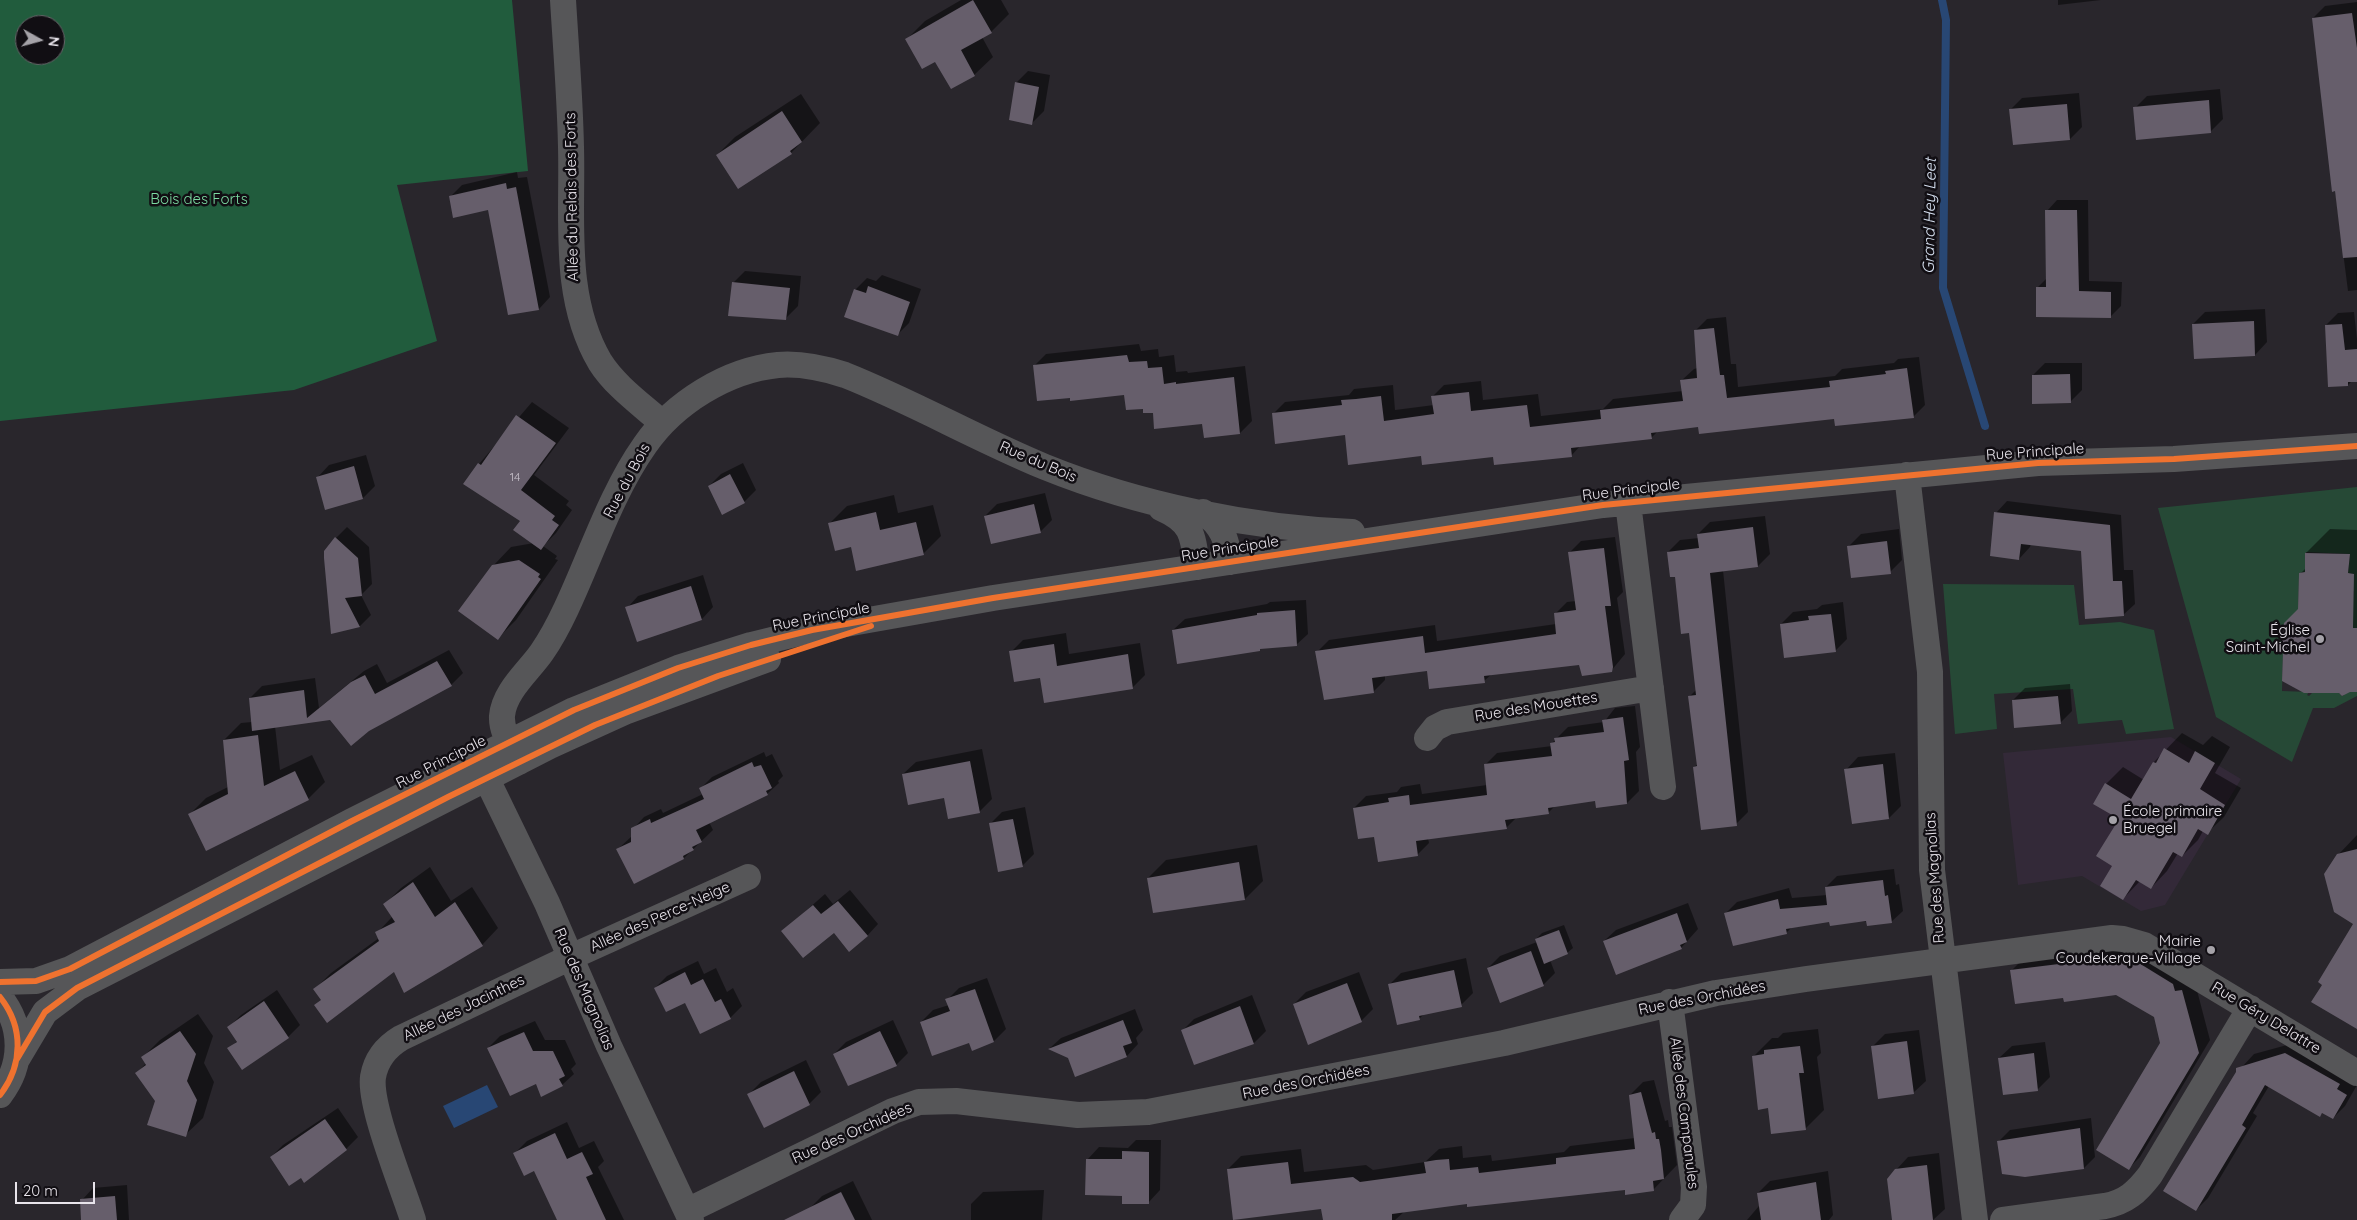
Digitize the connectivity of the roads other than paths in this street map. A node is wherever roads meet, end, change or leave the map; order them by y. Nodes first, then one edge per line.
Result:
1 (563, 0) edge
2 (662, 424) junction
3 (2357, 446) edge
4 (1907, 475) junction
5 (1138, 498) junction
6 (1628, 503) junction
7 (1203, 512) junction
8 (1408, 534) junction
9 (1230, 562) junction
10 (1197, 567) junction
11 (1651, 688) junction
12 (1428, 738) dead end
13 (514, 751) junction
14 (481, 768) junction
15 (1663, 787) dead end
16 (748, 878) dead end
17 (571, 957) junction
18 (1942, 960) junction
19 (0, 982) edge
20 (0, 997) edge
21 (1670, 1002) junction
22 (2250, 1008) junction
23 (17, 1059) junction
24 (2357, 1073) edge
25 (0, 1095) edge
26 (689, 1215) edge
27 (413, 1220) edge
28 (1682, 1220) edge
29 (1975, 1220) edge
30 (2003, 1220) edge

1 - 2 street, Allée du Relais des Forts
2 - 5 street, Rue du Bois
2 - 13 street, Rue du Bois
3 - 4 street, Rue Principale
4 - 6 street, Rue Principale
4 - 18 street, Rue des Magnolias
5 - 7 street, Rue du Bois
5 - 10 street, Rue du Bois
6 - 8 street, Rue Principale
6 - 11 street
7 - 8 street, Rue du Bois
7 - 9 street
8 - 9 street, Rue Principale
9 - 10 street, Rue Principale
10 - 13 street, Rue Principale
11 - 12 street, Rue des Mouettes
11 - 15 street
13 - 14 street, Rue Principale
14 - 17 street, Rue des Magnolias
14 - 19 street, Rue Principale
14 - 23 street, Rue Principale
16 - 17 street, Allée des Perce-Neige
17 - 26 street, Rue des Magnolias
17 - 27 street, Allée des Jacinthes
18 - 21 street, Rue des Orchidées
18 - 22 street, Rue Géry Delattre
18 - 29 street, Rue des Magnolias
20 - 23 street
21 - 26 street, Rue des Orchidées
21 - 28 street, Allée des Campanules
22 - 24 street, Rue Géry Delattre
22 - 30 street
23 - 25 street

